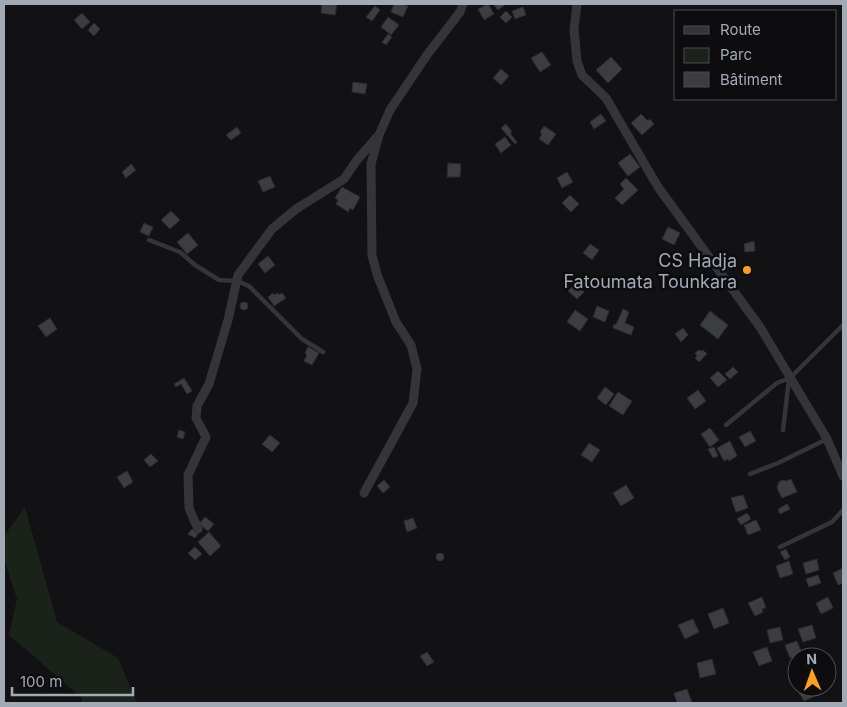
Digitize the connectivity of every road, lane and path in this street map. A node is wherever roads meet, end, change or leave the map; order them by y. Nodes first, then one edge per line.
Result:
1 (463, 4) edge
2 (577, 4) edge
3 (379, 135) junction
4 (148, 240) dead end
5 (237, 280) junction
6 (843, 325) edge
7 (323, 352) dead end
8 (790, 378) junction
9 (726, 425) dead end
10 (783, 430) dead end
11 (826, 439) junction
12 (750, 474) dead end
13 (843, 476) edge
14 (364, 493) dead end
15 (843, 510) edge
16 (198, 529) dead end
17 (780, 547) dead end

1 - 3 street
2 - 8 street
3 - 5 street
3 - 14 street
4 - 5 lane
5 - 7 lane
5 - 16 street
6 - 8 lane
8 - 9 lane
8 - 10 lane
8 - 11 street
11 - 12 lane
11 - 13 street
15 - 17 lane

